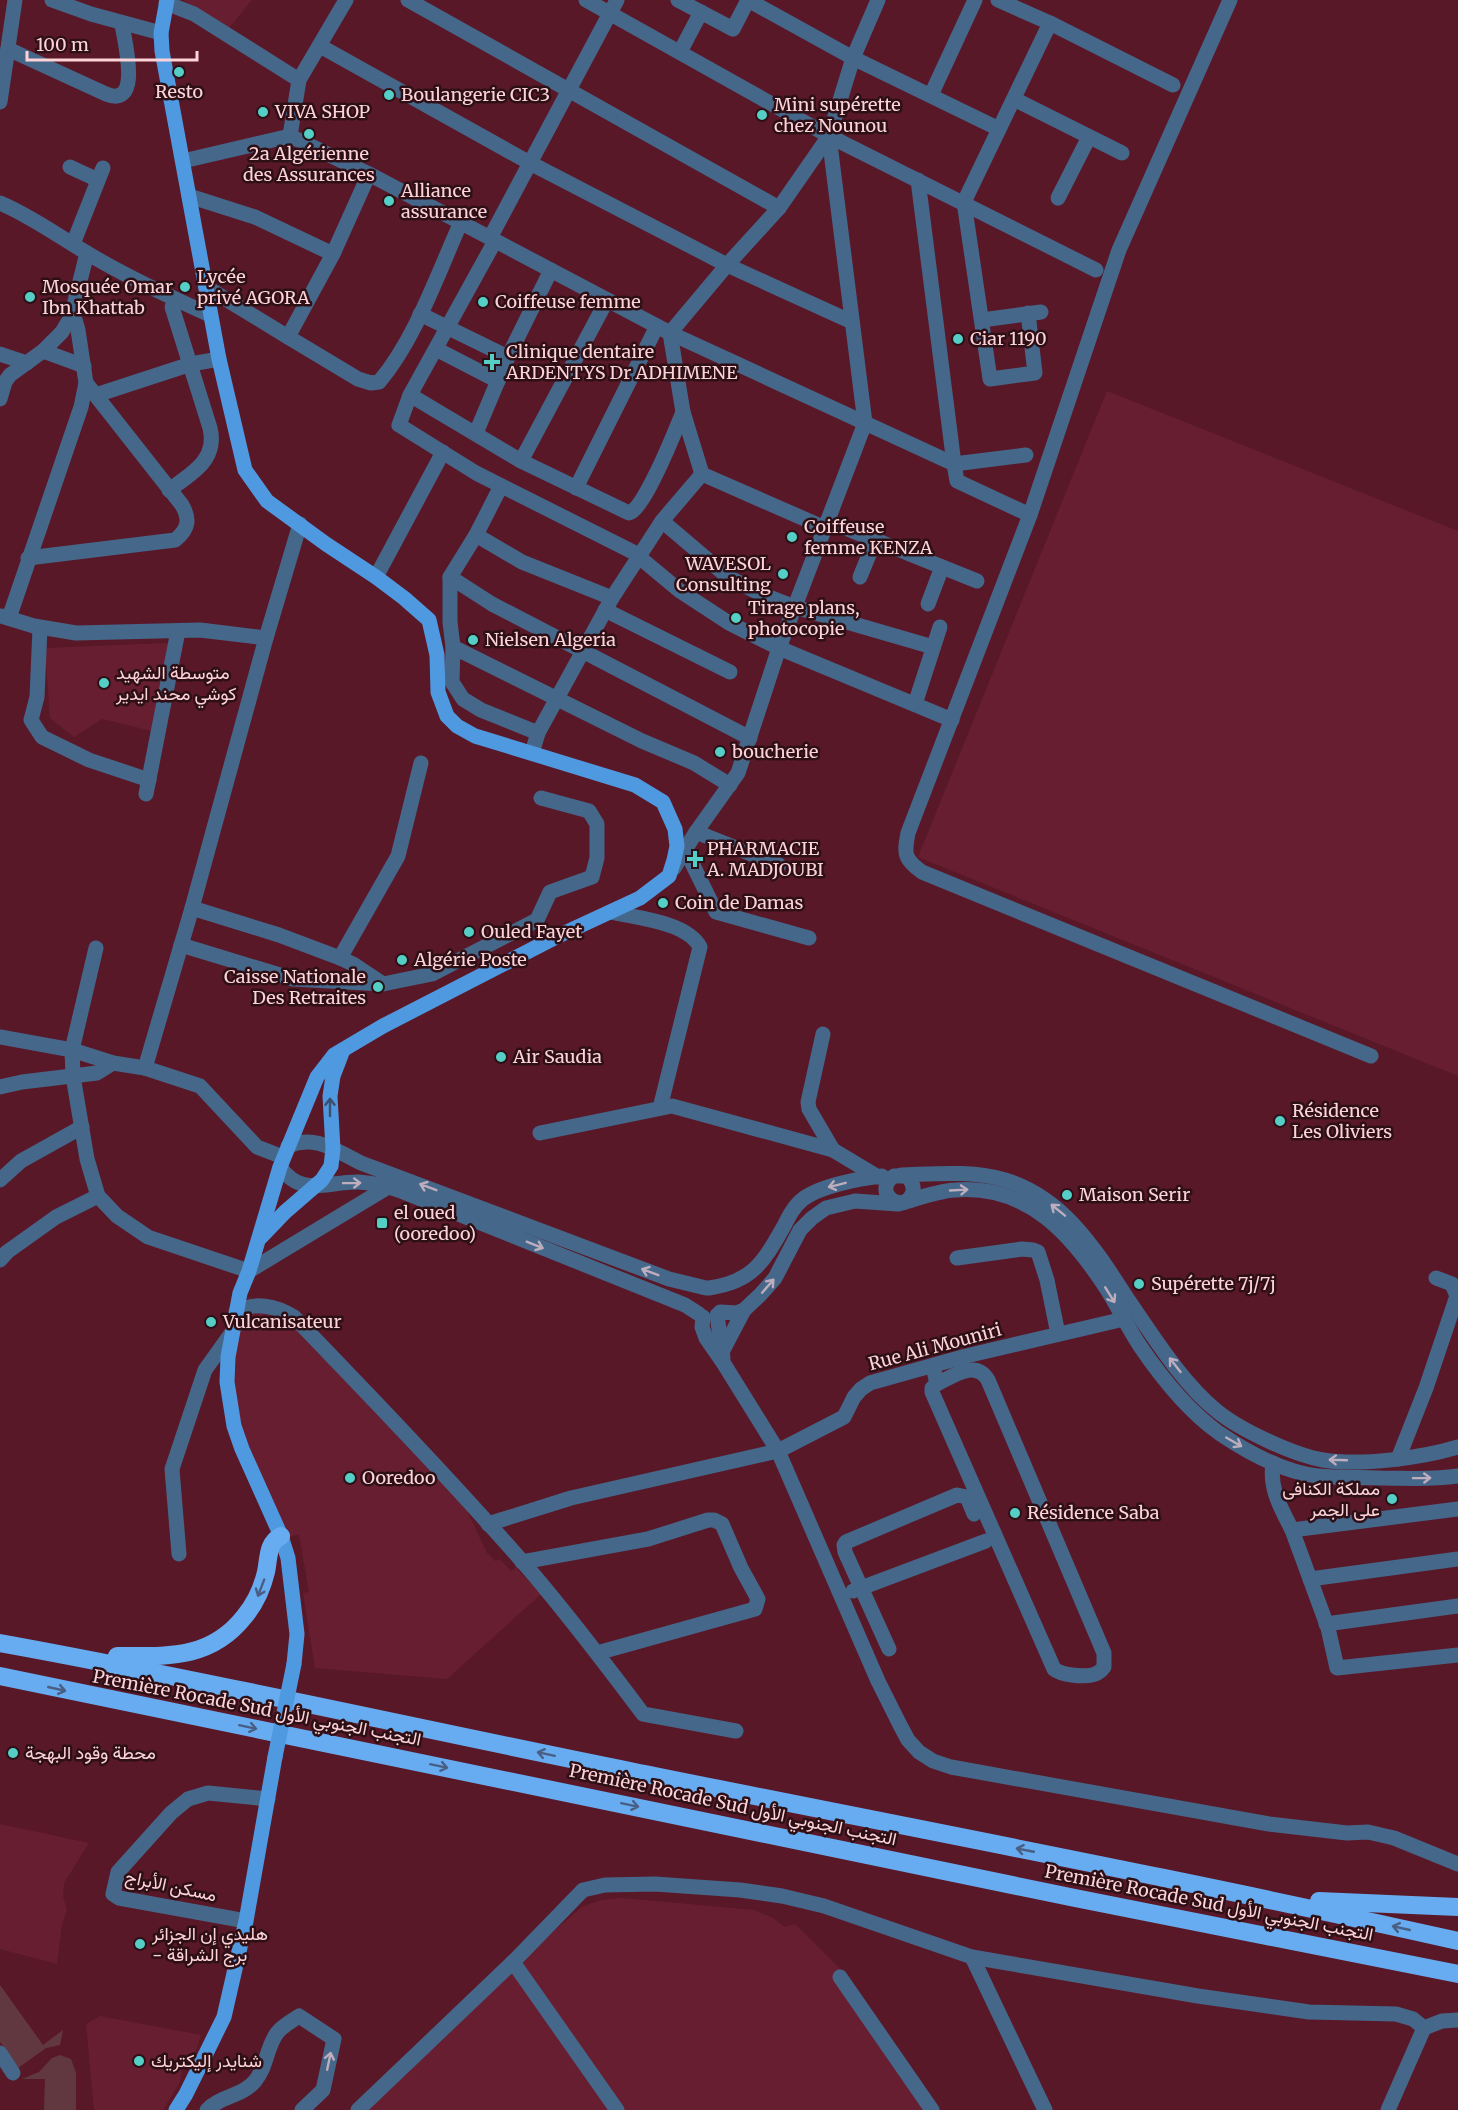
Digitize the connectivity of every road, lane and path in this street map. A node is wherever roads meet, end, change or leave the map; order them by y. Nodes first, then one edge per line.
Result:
1 (15, 0) edge
2 (52, 0) edge
3 (346, 0) edge
4 (408, 0) edge
5 (586, 0) edge
6 (678, 0) edge
7 (748, 0) edge
8 (878, 0) edge
9 (975, 0) edge
10 (998, 0) edge
11 (1230, 0) edge
12 (167, 1) edge
13 (614, 7) edge
14 (701, 12) junction
15 (1050, 23) junction
16 (122, 24) junction
17 (160, 33) junction
18 (320, 46) junction
19 (8, 49) junction
20 (680, 52) junction
21 (853, 58) junction
22 (299, 80) junction
23 (1173, 85) dead end
24 (570, 90) junction
25 (931, 95) junction
26 (1014, 99) junction
27 (0, 102) edge
28 (999, 129) junction
29 (290, 136) junction
30 (829, 136) junction
31 (1089, 137) junction
32 (1122, 153) dead end
33 (183, 161) junction
34 (530, 163) junction
35 (70, 167) dead end
36 (369, 174) junction
37 (918, 180) junction
38 (189, 196) junction
39 (1058, 198) dead end
40 (964, 202) junction
41 (0, 203) edge
42 (779, 208) junction
43 (461, 222) junction
44 (493, 239) junction
45 (73, 244) junction
46 (87, 253) junction
47 (333, 254) junction
48 (727, 265) junction
49 (551, 270) junction
50 (1096, 270) dead end
51 (206, 287) junction
52 (607, 300) junction
53 (172, 307) dead end
54 (72, 310) junction
55 (420, 314) junction
56 (210, 315) junction
57 (982, 320) junction
58 (852, 322) junction
59 (448, 327) junction
60 (663, 329) junction
61 (288, 337) junction
62 (436, 349) junction
63 (44, 351) junction
64 (0, 354) edge
65 (508, 357) junction
66 (219, 359) junction
67 (27, 363) junction
68 (191, 364) junction
69 (84, 366) junction
70 (498, 381) junction
71 (86, 383) junction
72 (96, 395) junction
73 (410, 395) junction
74 (0, 399) edge
75 (683, 412) junction
76 (865, 423) junction
77 (476, 433) junction
78 (443, 452) junction
79 (1026, 455) dead end
80 (521, 462) junction
81 (954, 465) junction
82 (702, 474) junction
83 (501, 486) junction
84 (576, 488) junction
85 (169, 490) junction
86 (1030, 515) junction
87 (662, 521) junction
88 (300, 524) junction
89 (826, 524) junction
90 (476, 535) junction
91 (875, 540) junction
92 (640, 557) junction
93 (28, 558) junction
94 (942, 567) junction
95 (376, 576) junction
96 (450, 578) junction
97 (860, 578) dead end
98 (977, 581) dead end
99 (608, 604) junction
100 (928, 604) dead end
101 (795, 607) junction
102 (4, 617) edge
103 (940, 627) dead end
104 (40, 628) junction
105 (178, 631) junction
106 (266, 638) junction
107 (453, 647) junction
108 (933, 647) junction
109 (779, 648) junction
110 (583, 651) junction
111 (730, 672) dead end
112 (558, 698) junction
113 (915, 704) junction
114 (952, 720) junction
115 (538, 733) junction
116 (750, 738) junction
117 (532, 753) junction
118 (422, 763) dead end
119 (730, 785) junction
120 (541, 798) dead end
121 (696, 832) junction
122 (685, 849) junction
123 (779, 865) dead end
124 (669, 876) junction
125 (192, 908) junction
126 (610, 912) junction
127 (809, 938) dead end
128 (181, 945) junction
129 (96, 948) dead end
130 (340, 958) junction
131 (383, 984) junction
132 (824, 1034) dead end
133 (0, 1037) edge
134 (344, 1047) junction
135 (72, 1050) junction
136 (1371, 1056) dead end
137 (113, 1064) junction
138 (145, 1068) junction
139 (73, 1076) junction
140 (0, 1087) edge
141 (660, 1108) junction
142 (82, 1127) junction
143 (540, 1133) dead end
144 (333, 1149) junction
145 (833, 1150) junction
146 (284, 1157) junction
147 (898, 1175) junction
148 (878, 1177) junction
149 (0, 1180) edge
150 (316, 1186) junction
151 (388, 1186) junction
152 (98, 1197) junction
153 (900, 1204) junction
154 (258, 1240) junction
155 (957, 1258) dead end
156 (0, 1260) edge
157 (249, 1271) junction
158 (1436, 1278) dead end
159 (707, 1288) junction
160 (744, 1310) junction
161 (236, 1312) junction
162 (710, 1315) junction
163 (1124, 1319) junction
164 (1058, 1334) junction
165 (230, 1335) junction
166 (723, 1358) junction
167 (933, 1366) junction
168 (937, 1384) junction
169 (1458, 1447) edge
170 (778, 1451) junction
171 (1398, 1459) junction
172 (1273, 1463) junction
173 (1458, 1476) edge
174 (1458, 1509) edge
175 (488, 1524) junction
176 (1292, 1530) junction
177 (282, 1536) junction
178 (986, 1541) junction
179 (179, 1554) dead end
180 (1458, 1559) edge
181 (522, 1562) junction
182 (1310, 1579) junction
183 (862, 1588) junction
184 (842, 1596) junction
185 (1458, 1606) edge
186 (1326, 1624) junction
187 (0, 1643) edge
188 (890, 1649) dead end
189 (597, 1653) junction
190 (1458, 1655) edge
191 (75, 1656) junction
192 (1037, 1657) dead end
193 (0, 1676) edge
194 (736, 1731) dead end
195 (268, 1799) junction
196 (1458, 1864) edge
197 (1271, 1899) junction
198 (1458, 1907) edge
199 (246, 1921) junction
200 (1458, 1941) edge
201 (972, 1957) junction
202 (513, 1962) junction
203 (1458, 1974) edge
204 (840, 1977) dead end
205 (1457, 2021) edge
206 (1424, 2028) junction
207 (0, 2053) edge
208 (13, 2073) dead end
209 (176, 2110) edge
210 (207, 2110) edge
211 (302, 2110) edge
212 (358, 2110) edge
213 (617, 2110) edge
214 (932, 2110) edge
215 (1045, 2110) edge
216 (1388, 2110) edge

1 - 19 street
2 - 16 street
3 - 18 street
4 - 24 street
5 - 13 street
6 - 14 street
7 - 14 street
7 - 21 street
8 - 21 street
9 - 25 street
10 - 15 street
11 - 86 street
12 - 17 main road
12 - 22 street
13 - 20 street
13 - 24 street
14 - 20 street
15 - 23 street
15 - 26 street
16 - 17 street
16 - 19 street
17 - 33 main road
18 - 22 street
18 - 34 street
19 - 27 street
20 - 30 street
21 - 25 street
21 - 30 street
22 - 29 street
24 - 34 street
24 - 42 street
25 - 28 street
26 - 28 street
26 - 31 street
28 - 40 street
29 - 33 street
29 - 36 street
30 - 37 street
30 - 42 street
30 - 58 street
31 - 32 street
31 - 39 street
33 - 38 main road
34 - 44 street
34 - 48 street
35 - 45 street
36 - 43 street
36 - 47 street
37 - 40 street
37 - 81 street
38 - 47 street
38 - 51 main road
40 - 50 street
40 - 57 street
41 - 45 street
42 - 48 street
43 - 44 street
43 - 55 street
44 - 49 street
44 - 59 street
45 - 46 street
46 - 54 street
46 - 56 street
47 - 61 street
48 - 58 street
48 - 60 street
49 - 52 street
49 - 65 street
51 - 56 main road
51 - 61 street
52 - 60 street
52 - 80 street
53 - 68 street
54 - 63 street
54 - 69 street
55 - 59 street
55 - 61 street
56 - 66 main road
57 - 57 street
58 - 76 street
59 - 62 street
59 - 65 street
60 - 75 street
60 - 76 street
60 - 84 street
62 - 70 street
62 - 73 street
63 - 67 street
63 - 69 street
64 - 67 street
65 - 70 street
66 - 68 street
66 - 88 main road
67 - 74 street
68 - 72 street
68 - 85 street
69 - 71 street
70 - 77 street
71 - 72 street
71 - 93 street
72 - 85 street
73 - 77 street
73 - 78 street
75 - 82 street
75 - 84 street
76 - 81 street
76 - 89 street
77 - 80 street
78 - 83 street
78 - 95 street
79 - 81 street
80 - 84 street
81 - 86 street
82 - 87 street
82 - 89 street
83 - 90 street
83 - 92 street
85 - 93 street
86 - 114 street
87 - 92 street
87 - 101 street
88 - 95 main road
88 - 106 street
89 - 91 street
89 - 101 street
90 - 96 street
90 - 99 street
91 - 94 street
91 - 97 street
92 - 99 street
92 - 109 street
93 - 102 street
94 - 98 street
94 - 100 street
95 - 117 main road
96 - 107 street
96 - 110 street
99 - 110 street
99 - 111 street
101 - 108 street
101 - 109 street
102 - 104 street
103 - 108 street
104 - 105 street
104 - 105 street
105 - 106 street
106 - 125 street
107 - 112 street
107 - 115 street
108 - 113 street
109 - 113 street
109 - 116 street
110 - 112 street
110 - 116 street
112 - 115 street
112 - 119 street
113 - 114 street
114 - 136 street
115 - 117 street
116 - 119 street
117 - 124 main road
118 - 130 street
119 - 121 street
120 - 131 street
121 - 122 street
121 - 123 street
122 - 124 street
122 - 127 street
124 - 126 main road
125 - 128 street
125 - 130 street
126 - 134 main road
126 - 141 street
128 - 131 street
128 - 138 street
129 - 135 street
130 - 131 street
132 - 145 street
133 - 135 street
144 -> 134 main road
134 - 146 main road
135 - 137 street
135 - 139 street
137 - 138 street
137 - 139 street
138 - 146 street
139 - 140 street
139 - 142 street
141 - 143 street
141 - 145 street
142 - 149 street
142 - 152 street
144 - 146 street
144 - 150 main road
159 -> 144 street
145 - 148 street
146 - 150 street
146 - 154 main road
147 - 148 street
147 - 153 street
147 - 153 street
171 -> 147 street
148 -> 159 street
150 -> 151 street
150 - 154 main road
151 - 157 street
151 -> 162 street
152 - 156 street
152 - 157 street
160 -> 153 street
153 -> 163 street
154 - 157 main road
155 - 164 street
157 - 161 main road
158 - 171 street
159 - 162 street
159 - 162 street
160 - 162 street
160 - 166 street
161 - 165 main road
161 - 175 street
162 - 166 street
163 - 164 street, Rue Ali Mouniri
163 -> 172 street
164 - 167 street, Rue Ali Mouniri
165 - 177 main road
165 - 179 street
166 - 170 street
167 - 168 street
167 - 170 street, Rue Ali Mouniri
168 - 168 street
169 - 171 street
170 - 175 street, Rue Ali Mouniri
170 - 184 street
172 -> 173 street
172 - 176 street
174 - 176 street
175 - 181 street
176 - 182 street
177 -> 191 highway
177 - 195 main road, bridge
178 - 183 street
178 - 183 street
178 - 192 street
180 - 182 street
181 - 189 street
181 - 189 street
182 - 186 street
183 - 184 street
183 - 188 street
184 - 196 street
185 - 186 street
186 - 190 street
187 - 191 highway, Première Rocade Sud التجنب الجنوبي الأول
189 - 194 street
197 -> 191 highway, Première Rocade Sud التجنب الجنوبي الأول
193 -> 203 highway, Première Rocade Sud التجنب الجنوبي الأول
195 - 199 main road
195 - 199 street, مسكن الأبراج
197 - 198 highway
200 -> 197 highway, Première Rocade Sud التجنب الجنوبي الأول
199 - 209 main road
201 - 202 street
201 - 206 street
201 - 215 street
202 - 212 street
202 - 213 street
204 - 214 street
205 - 206 street
206 - 216 street
207 - 208 street
211 -> 210 street

